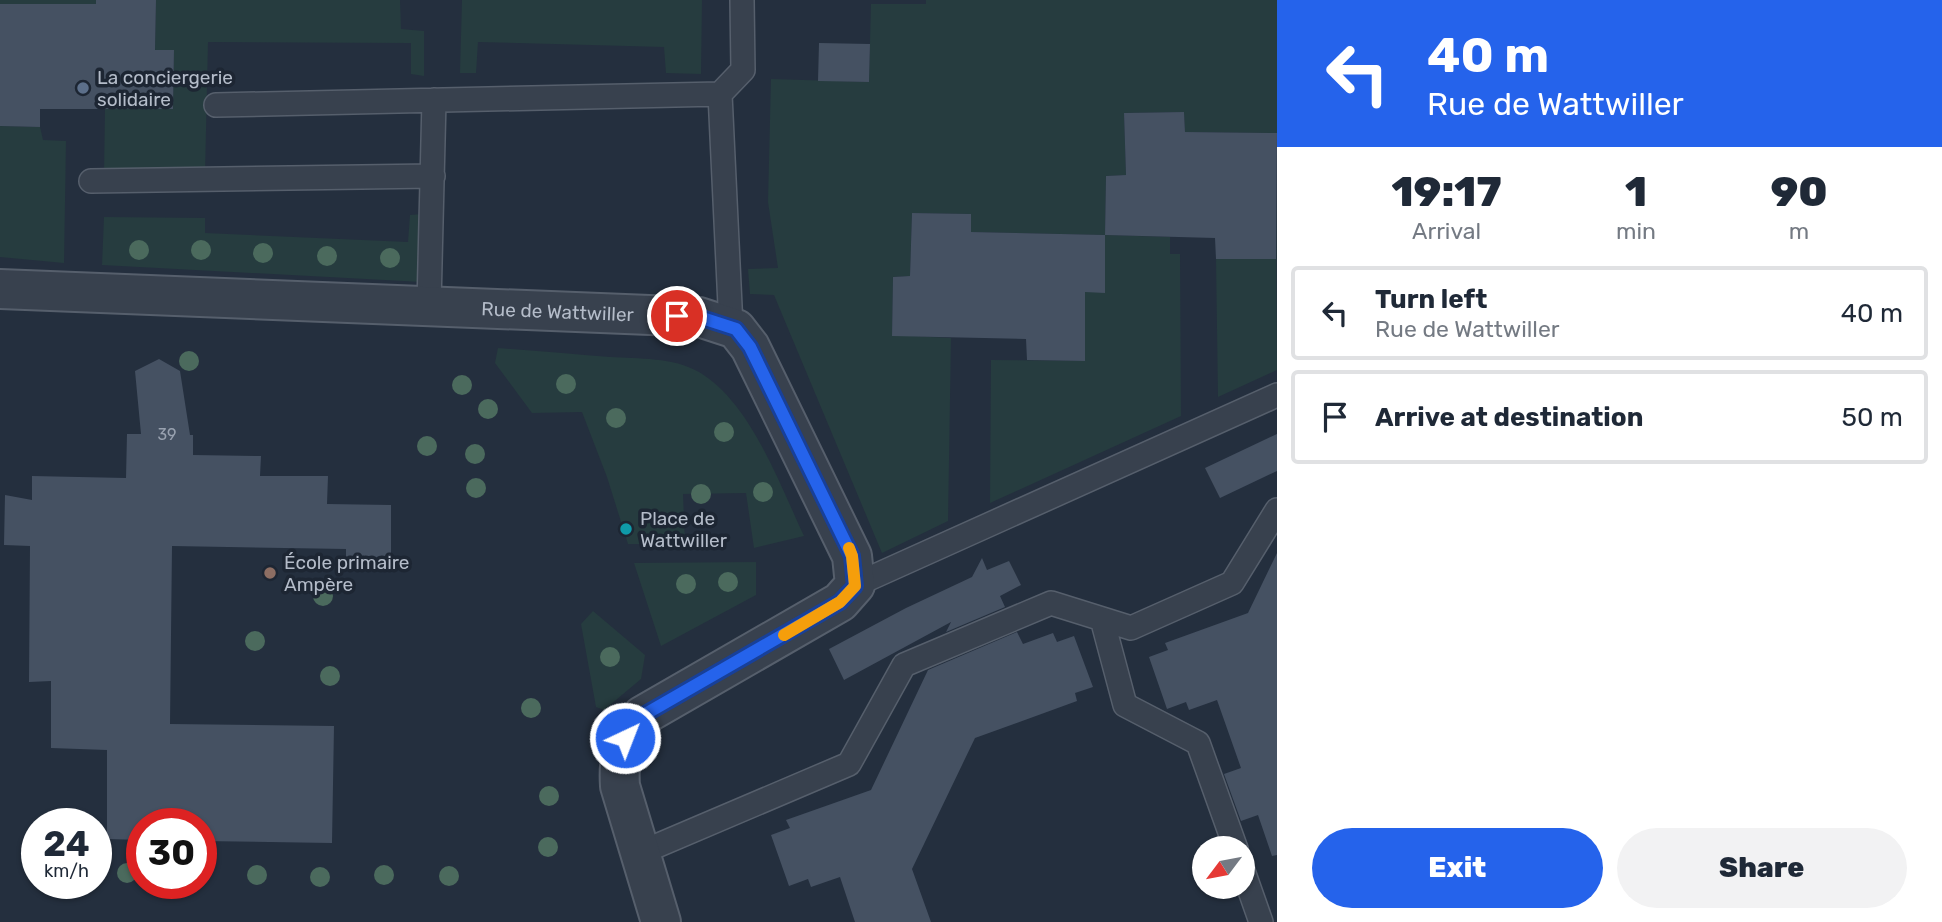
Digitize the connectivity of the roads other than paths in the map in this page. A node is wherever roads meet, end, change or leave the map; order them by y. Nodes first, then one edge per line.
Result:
1 (742, 0) edge
2 (720, 93) junction
3 (435, 100) junction
4 (216, 105) dead end
5 (433, 176) junction
6 (91, 181) dead end
7 (0, 289) edge
8 (429, 304) junction
9 (731, 327) junction
10 (1277, 395) edge
11 (1277, 510) edge
12 (855, 586) junction
13 (1102, 619) junction
14 (1231, 836) edge
15 (640, 853) junction
16 (1253, 900) edge
17 (661, 922) edge
18 (1261, 922) edge

1 - 2 lane
2 - 3 lane
2 - 9 lane
3 - 4 lane
3 - 5 lane
5 - 6 lane
5 - 8 lane
7 - 8 street, Rue de Wattwiller
8 - 9 street, Rue de Wattwiller
9 - 12 street
10 - 12 lane
11 - 13 lane
12 - 15 street
13 - 14 lane
13 - 15 lane
15 - 17 street
16 - 18 lane

